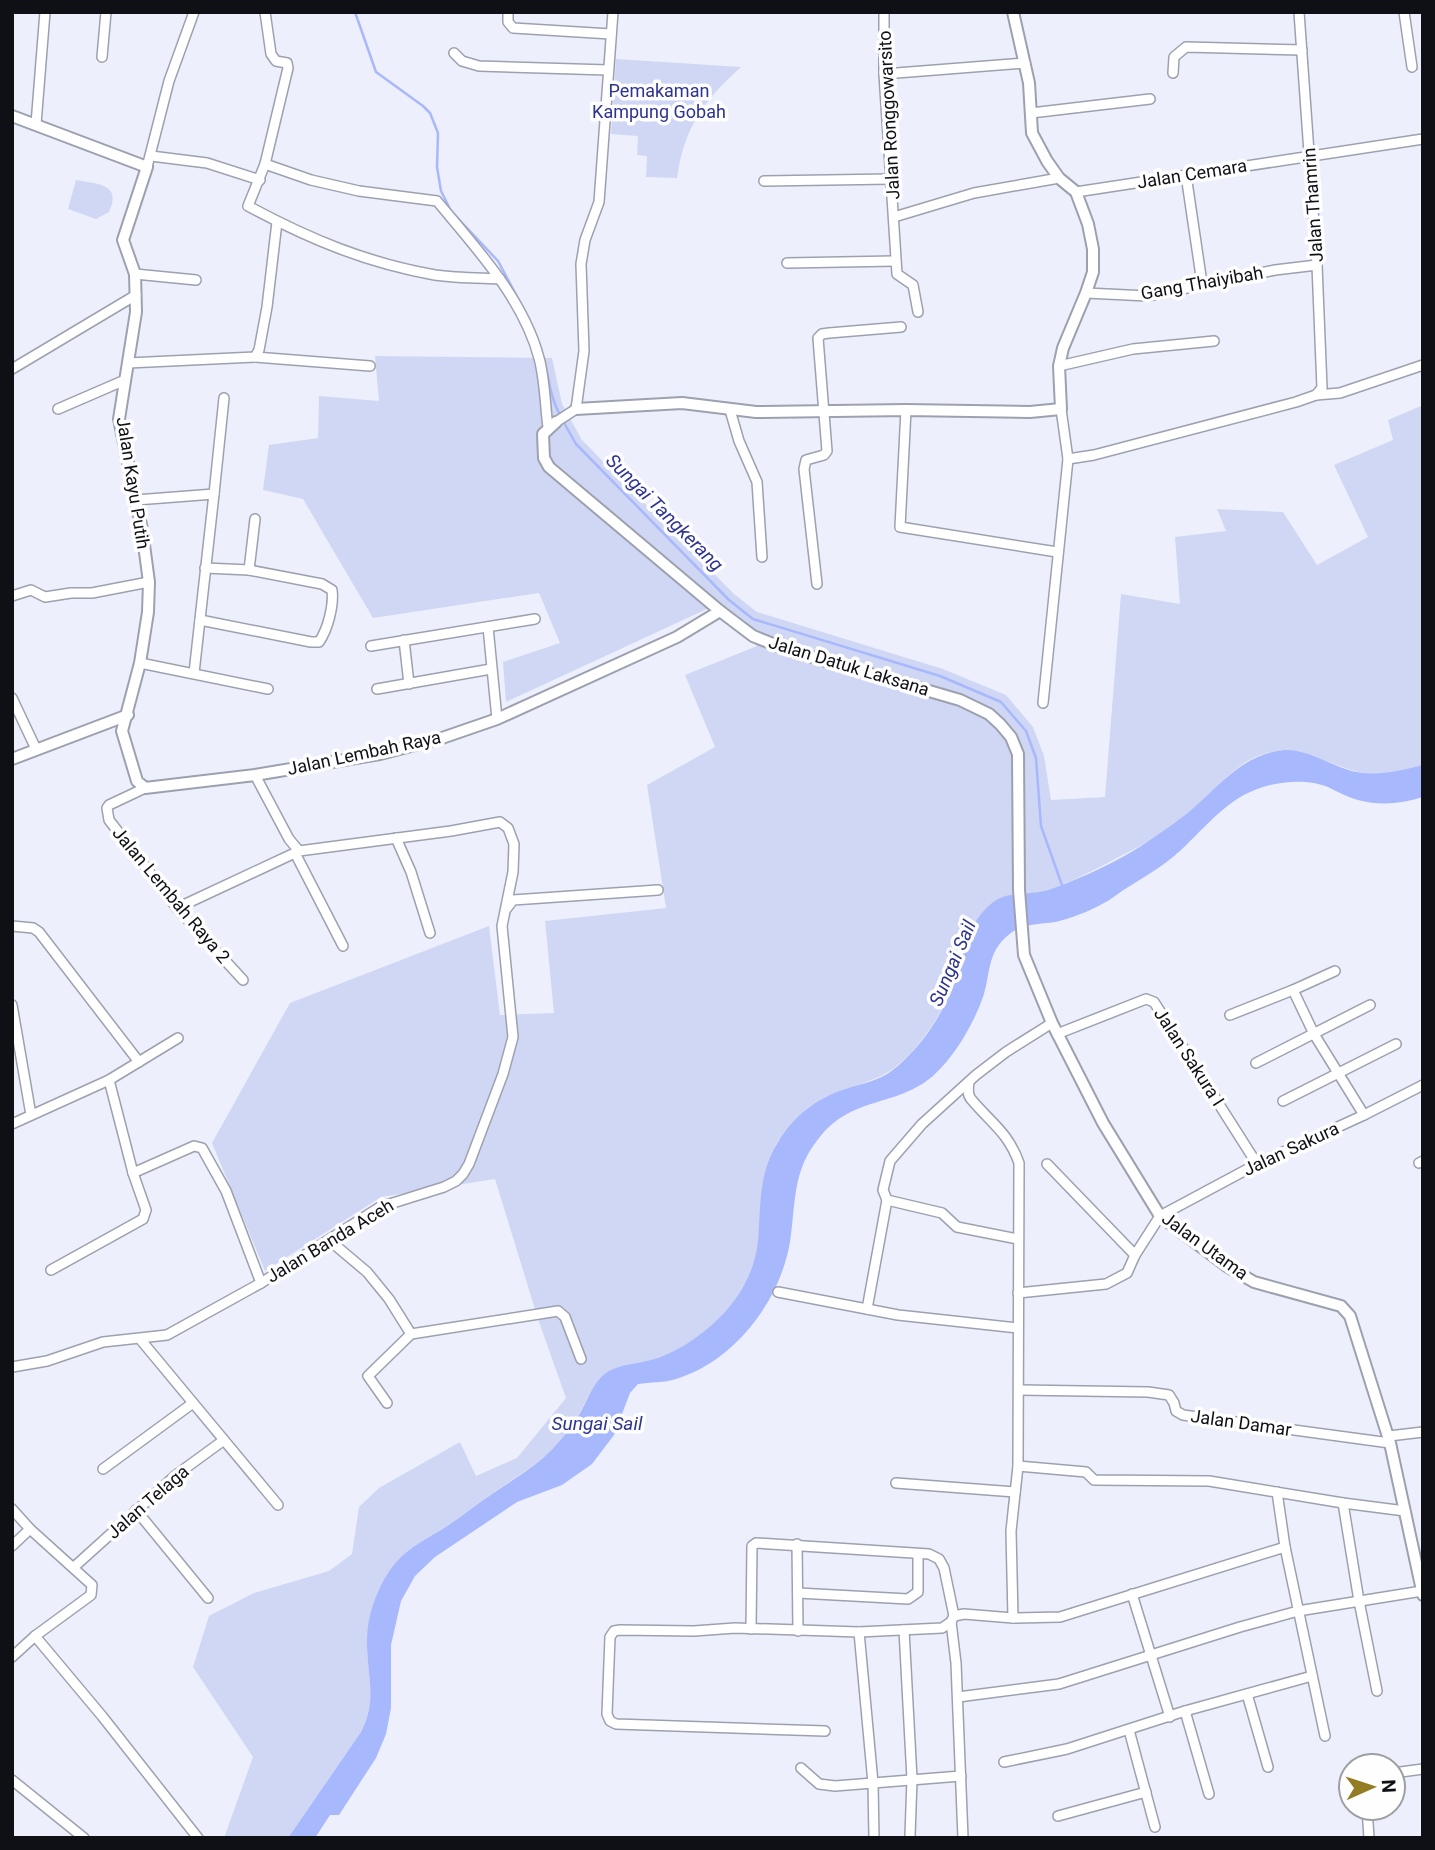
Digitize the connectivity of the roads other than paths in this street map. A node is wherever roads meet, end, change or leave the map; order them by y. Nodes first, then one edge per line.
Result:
1 (45, 12) edge
2 (106, 12) edge
3 (194, 12) edge
4 (265, 12) edge
5 (508, 12) edge
6 (613, 12) edge
7 (884, 12) edge
8 (1013, 12) edge
9 (1299, 12) edge
10 (1404, 12) edge
11 (611, 34) junction
12 (1302, 50) junction
13 (454, 53) dead end
14 (102, 57) dead end
15 (1025, 63) junction
16 (1412, 67) dead end
17 (608, 71) junction
18 (1173, 73) dead end
19 (884, 74) junction
20 (1150, 99) dead end
21 (1031, 113) junction
22 (12, 116) edge
23 (36, 124) junction
24 (1423, 139) edge
25 (151, 156) junction
26 (1309, 156) junction
27 (265, 164) junction
28 (147, 167) junction
29 (1186, 175) junction
30 (1059, 178) junction
31 (891, 179) junction
32 (260, 180) junction
33 (764, 181) dead end
34 (1076, 192) junction
35 (894, 217) junction
36 (277, 222) junction
37 (895, 261) junction
38 (787, 263) dead end
39 (1317, 265) junction
40 (135, 274) junction
41 (500, 279) junction
42 (196, 280) dead end
43 (1202, 283) junction
44 (1086, 293) junction
45 (136, 295) junction
46 (918, 312) dead end
47 (901, 327) dead end
48 (1214, 341) dead end
49 (255, 357) junction
50 (128, 363) junction
51 (1423, 365) edge
52 (370, 366) dead end
53 (1059, 366) junction
54 (12, 369) edge
55 (125, 380) junction
56 (1316, 395) junction
57 (224, 398) dead end
58 (575, 409) junction
59 (1061, 409) junction
60 (58, 410) dead end
61 (730, 410) junction
62 (906, 410) junction
63 (825, 412) junction
64 (552, 424) junction
65 (1068, 459) junction
66 (214, 494) junction
67 (136, 500) junction
68 (255, 519) dead end
69 (1057, 552) junction
70 (762, 557) dead end
71 (205, 568) junction
72 (249, 570) junction
73 (149, 582) junction
74 (817, 584) dead end
75 (12, 596) edge
76 (720, 611) junction
77 (536, 619) dead end
78 (200, 620) junction
79 (488, 627) junction
80 (404, 640) junction
81 (370, 646) dead end
82 (140, 663) junction
83 (491, 669) junction
84 (194, 673) junction
85 (409, 684) junction
86 (268, 689) dead end
87 (377, 689) dead end
88 (12, 698) edge
89 (1043, 703) dead end
90 (128, 715) junction
91 (497, 719) junction
92 (36, 749) junction
93 (12, 759) edge
94 (256, 775) junction
95 (145, 789) junction
96 (396, 838) junction
97 (297, 852) junction
98 (658, 890) dead end
99 (177, 908) junction
100 (505, 910) junction
101 (12, 926) edge
102 (430, 933) dead end
103 (1021, 933) joint
104 (342, 946) dead end
105 (1335, 971) dead end
106 (243, 980) dead end
107 (1293, 990) junction
108 (12, 1005) edge
109 (1370, 1005) dead end
110 (1230, 1016) dead end
111 (1055, 1028) junction
112 (1314, 1034) junction
113 (178, 1038) dead end
114 (1396, 1044) dead end
115 (139, 1062) junction
116 (1256, 1063) dead end
117 (1338, 1072) junction
118 (108, 1080) junction
119 (969, 1083) junction
120 (1423, 1085) edge
121 (1283, 1101) dead end
122 (31, 1115) junction
123 (1364, 1115) junction
124 (12, 1124) edge
125 (1047, 1164) dead end
126 (1257, 1164) junction
127 (132, 1173) junction
128 (887, 1200) junction
129 (1160, 1216) junction
130 (1018, 1239) junction
131 (329, 1240) junction
132 (1135, 1255) junction
133 (51, 1270) dead end
134 (261, 1283) junction
135 (778, 1293) dead end
136 (1018, 1293) junction
137 (867, 1309) junction
138 (1018, 1328) junction
139 (411, 1334) junction
140 (140, 1339) junction
141 (581, 1359) dead end
142 (12, 1367) edge
143 (1018, 1390) junction
144 (387, 1403) dead end
145 (193, 1404) junction
146 (1423, 1433) edge
147 (224, 1440) junction
148 (1390, 1440) junction
149 (1018, 1466) junction
150 (103, 1469) dead end
151 (896, 1483) dead end
152 (1015, 1492) junction
153 (1277, 1492) junction
154 (1343, 1503) junction
155 (278, 1505) dead end
156 (12, 1509) edge
157 (136, 1510) junction
158 (1405, 1511) junction
159 (30, 1529) junction
160 (797, 1544) junction
161 (12, 1546) edge
162 (1285, 1547) junction
163 (918, 1554) junction
164 (74, 1567) junction
165 (798, 1592) junction
166 (1422, 1593) edge
167 (1132, 1594) junction
168 (208, 1598) dead end
169 (1359, 1601) junction
170 (1298, 1611) junction
171 (1013, 1618) junction
172 (953, 1619) junction
173 (751, 1629) junction
174 (904, 1630) junction
175 (798, 1631) junction
176 (859, 1632) junction
177 (35, 1636) junction
178 (1151, 1656) junction
179 (12, 1657) edge
180 (1312, 1676) junction
181 (1377, 1691) dead end
182 (1247, 1694) junction
183 (958, 1697) junction
184 (1185, 1711) junction
185 (1170, 1717) junction
186 (1129, 1730) junction
187 (825, 1731) dead end
188 (1325, 1736) dead end
189 (1004, 1762) dead end
190 (1268, 1767) dead end
191 (801, 1768) dead end
192 (961, 1776) junction
193 (912, 1779) junction
194 (12, 1780) edge
195 (873, 1783) junction
196 (1146, 1792) junction
197 (1209, 1794) dead end
198 (1058, 1816) dead end
199 (1155, 1826) dead end
200 (910, 1836) dead end
201 (84, 1838) edge
202 (198, 1838) edge
203 (874, 1838) edge
204 (963, 1838) edge

1 - 23 street
2 - 14 street
3 - 25 street, Jalan Kayu Putih
4 - 27 street
5 - 11 street
6 - 11 street
7 - 19 street, Jalan Ronggowarsito
8 - 15 street
9 - 12 street, Jalan Thamrin
10 - 16 street
11 - 17 street
12 - 18 street
12 - 26 street, Jalan Thamrin
13 - 17 street
15 - 19 street
15 - 21 street
17 - 58 street
19 - 31 street, Jalan Ronggowarsito
20 - 21 street
21 - 30 street
22 - 23 street
23 - 28 street
24 - 26 street, Jalan Cemara
25 - 28 street, Jalan Kayu Putih
25 - 32 street
26 - 29 street, Jalan Cemara
26 - 39 street, Jalan Thamrin
27 - 32 street
27 - 41 street
28 - 40 street, Jalan Kayu Putih
29 - 34 street, Jalan Cemara
29 - 43 street
30 - 34 street
30 - 35 street
31 - 33 street
31 - 35 street, Jalan Ronggowarsito
32 - 36 street
34 - 44 street
35 - 37 street, Jalan Ronggowarsito
36 - 41 street
36 - 49 street
37 - 38 street
37 - 46 street
39 - 43 street, Gang Thaiyibah
39 - 56 street, Jalan Thamrin
40 - 42 street
40 - 45 street, Jalan Kayu Putih
41 - 64 street
43 - 44 street, Gang Thaiyibah
44 - 53 street
45 - 50 street, Jalan Kayu Putih
45 - 54 street
47 - 63 street
48 - 53 street
49 - 50 street
49 - 52 street
50 - 55 street, Jalan Kayu Putih
51 - 56 street
53 - 59 street
55 - 60 street
55 - 67 street, Jalan Kayu Putih
56 - 65 street
57 - 66 street
58 - 61 street
58 - 64 street
59 - 62 street
59 - 65 street
61 - 63 street
61 - 70 street
62 - 63 street
62 - 69 street
63 - 74 street
64 - 76 street, Jalan Datuk Laksana
65 - 69 street
66 - 67 street
66 - 71 street
67 - 73 street, Jalan Kayu Putih
68 - 72 street
69 - 89 street
71 - 72 street
71 - 78 street
72 - 78 street
73 - 75 street
73 - 82 street, Jalan Kayu Putih
76 - 91 street, Jalan Lembah Raya
76 - 103 street, Jalan Datuk Laksana
77 - 79 street
78 - 84 street
79 - 80 street
79 - 83 street
80 - 81 street
80 - 85 street
82 - 84 street
82 - 90 street, Jalan Kayu Putih
83 - 85 street
83 - 91 street
84 - 86 street
85 - 87 street
88 - 92 street
90 - 92 street
90 - 95 street
91 - 94 street, Jalan Lembah Raya
92 - 93 street
94 - 95 street, Jalan Lembah Raya
94 - 97 street
95 - 99 street, Jalan Lembah Raya 2
96 - 97 street, Jalan Banda Aceh
96 - 100 street, Jalan Banda Aceh
96 - 102 street
97 - 99 street, Jalan Banda Aceh
97 - 104 street
98 - 100 street
99 - 106 street, Jalan Lembah Raya 2
100 - 131 street, Jalan Banda Aceh
101 - 115 street
103 - 111 street, Jalan Utama
105 - 107 street
107 - 110 street
107 - 112 street
108 - 122 street
109 - 112 street
111 - 119 street, Jalan Sakura I
111 - 126 street, Jalan Sakura I
111 - 129 street, Jalan Utama
112 - 116 street
112 - 117 street
113 - 115 street
114 - 117 street
115 - 118 street
117 - 121 street
117 - 123 street
118 - 122 street
118 - 127 street
119 - 128 street, Jalan Sakura I
119 - 130 street
120 - 123 street, Jalan Sakura
122 - 124 street
123 - 126 street, Jalan Sakura
125 - 132 street
126 - 129 street, Jalan Sakura
127 - 133 street
127 - 134 street
128 - 130 street
128 - 137 street, Jalan Sakura I
129 - 132 street
129 - 148 street, Jalan Utama
130 - 136 street
131 - 134 street, Jalan Banda Aceh
131 - 139 street
132 - 136 street
134 - 140 street, Jalan Banda Aceh
135 - 137 street
136 - 138 street
137 - 138 street
138 - 143 street
139 - 141 street
139 - 144 street
140 - 142 street, Jalan Banda Aceh
140 - 145 street
143 - 148 street, Jalan Damar
143 - 149 street
145 - 147 street
145 - 150 street
146 - 148 street, Jalan Damar
147 - 155 street
147 - 157 street, Jalan Telaga
148 - 158 street, Jalan Utama
149 - 152 street
149 - 153 street
151 - 152 street
152 - 171 street
153 - 154 street
153 - 162 street
154 - 158 street
154 - 169 street
156 - 159 street
157 - 164 street, Jalan Telaga
157 - 168 street
158 - 166 street, Jalan Utama
159 - 161 street
159 - 164 street
160 - 163 street
160 - 165 street
160 - 173 street
162 - 167 street
162 - 170 street
163 - 165 street
163 - 172 street
164 - 177 street
165 - 175 street
166 - 169 street
167 - 171 street
167 - 178 street
169 - 170 street
169 - 181 street
170 - 178 street
170 - 180 street
171 - 172 street
172 - 174 street
172 - 183 street
173 - 175 street
173 - 187 street
174 - 176 street
174 - 193 street
175 - 176 street
176 - 195 street
177 - 179 street
177 - 202 street
178 - 183 street
178 - 185 street
180 - 182 street
180 - 188 street
182 - 184 street
182 - 190 street
183 - 192 street
184 - 185 street
184 - 197 street
185 - 186 street
186 - 189 street
186 - 196 street
191 - 195 street
192 - 193 street
192 - 204 street
193 - 195 street
193 - 200 street
194 - 201 street
195 - 203 street
196 - 198 street
196 - 199 street

